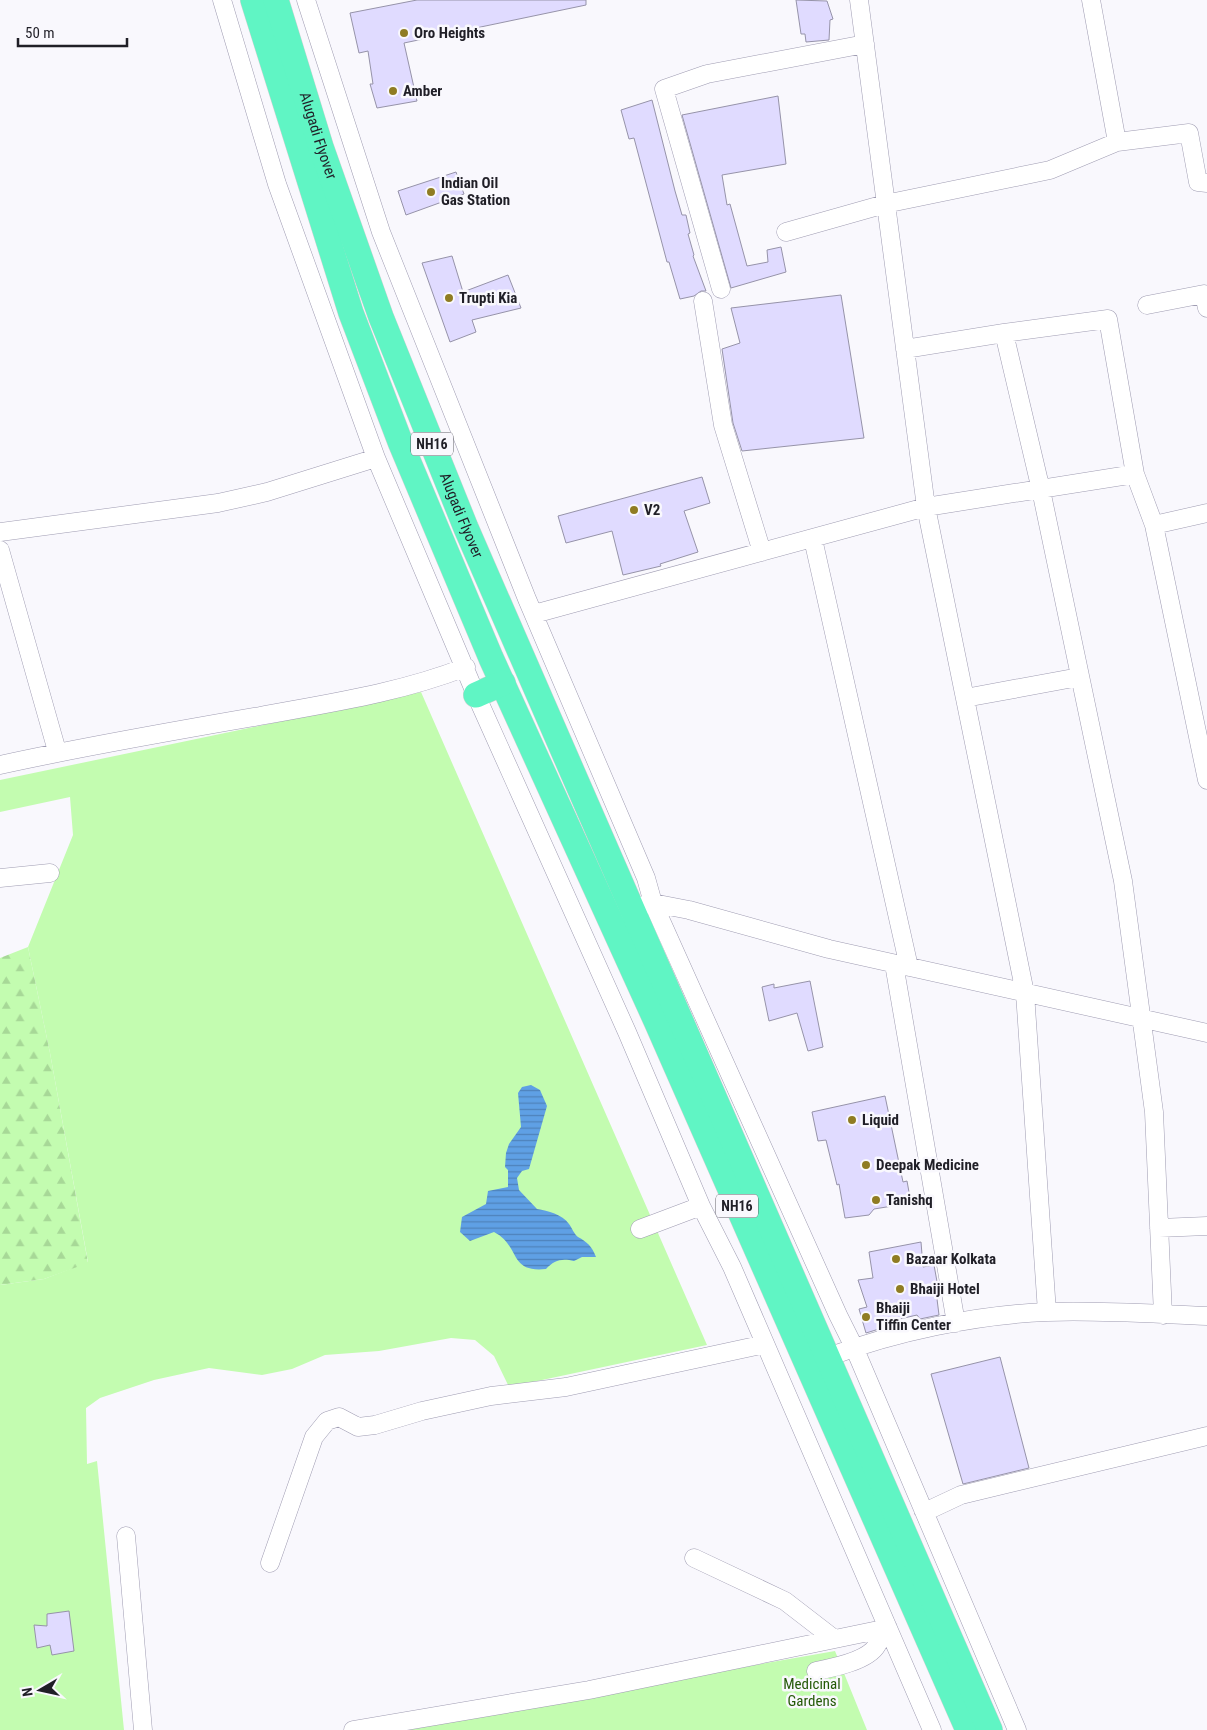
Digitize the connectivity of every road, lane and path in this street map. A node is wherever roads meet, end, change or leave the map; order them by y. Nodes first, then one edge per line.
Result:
1 (222, 0) edge
2 (253, 0) edge
3 (276, 0) edge
4 (306, 0) edge
5 (859, 0) edge
6 (1091, 0) edge
7 (865, 44) junction
8 (1117, 142) junction
9 (1207, 184) edge
10 (885, 204) junction
11 (786, 232) dead end
12 (721, 289) dead end
13 (703, 300) dead end
14 (1147, 305) dead end
15 (1207, 308) edge
16 (1004, 333) junction
17 (905, 349) junction
18 (376, 458) junction
19 (1135, 474) junction
20 (1042, 490) junction
21 (926, 507) junction
22 (1207, 513) edge
23 (1154, 525) junction
24 (0, 532) edge
25 (813, 540) junction
26 (0, 550) edge
27 (762, 552) junction
28 (534, 614) junction
29 (466, 667) junction
30 (1079, 677) junction
31 (503, 683) junction
32 (476, 695) junction
33 (965, 698) junction
34 (57, 751) junction
35 (0, 765) edge
36 (1207, 780) edge
37 (50, 873) dead end
38 (0, 878) edge
39 (642, 905) junction
40 (902, 966) junction
41 (1025, 992) junction
42 (1142, 1018) junction
43 (1207, 1033) edge
44 (701, 1206) junction
45 (1207, 1226) edge
46 (640, 1228) dead end
47 (1159, 1228) junction
48 (1047, 1312) junction
49 (1163, 1315) junction
50 (1207, 1316) edge
51 (956, 1323) junction
52 (765, 1344) junction
53 (854, 1347) junction
54 (828, 1357) junction
55 (1207, 1436) edge
56 (923, 1510) junction
57 (126, 1536) dead end
58 (694, 1558) dead end
59 (270, 1563) dead end
60 (885, 1629) junction
61 (832, 1638) junction
62 (816, 1670) dead end
63 (143, 1730) edge
64 (353, 1730) edge
65 (932, 1730) edge
66 (968, 1730) edge
67 (990, 1730) edge
68 (1018, 1730) edge

1 - 18 street
2 - 31 highway, Alugadi Flyover / NH16
3 - 39 highway, Alugadi Flyover / NH16
4 - 28 street
5 - 7 street
6 - 8 street
7 - 10 street
7 - 12 street
8 - 9 street
8 - 10 street
10 - 11 street
10 - 17 street
13 - 27 street
14 - 15 street
16 - 17 street
16 - 19 street
16 - 20 street
17 - 21 street
18 - 24 street
18 - 29 street
19 - 20 street
19 - 23 street
20 - 21 street
20 - 30 street
21 - 25 street
21 - 33 street
22 - 23 street
23 - 36 street
25 - 27 street
25 - 40 street
26 - 34 street
27 - 28 street
28 - 39 street
29 - 32 street
29 - 34 street
30 - 33 street
30 - 42 street
31 - 32 highway
31 - 66 highway, NH16
32 - 44 street
33 - 41 street
34 - 35 street
37 - 38 street
39 - 40 street
39 - 53 street
39 - 54 highway, NH16
40 - 41 street
40 - 51 street
41 - 42 street
41 - 48 street
42 - 43 street
42 - 47 street
44 - 46 street
44 - 52 street
45 - 47 street
47 - 49 street
48 - 49 street
48 - 51 street
49 - 50 street
51 - 53 street
52 - 59 street
52 - 60 street
53 - 54 street
53 - 56 street
54 - 67 highway, NH16
55 - 56 street
56 - 68 street
57 - 63 street
58 - 61 street
60 - 61 street
60 - 62 street
60 - 65 street
61 - 64 street

